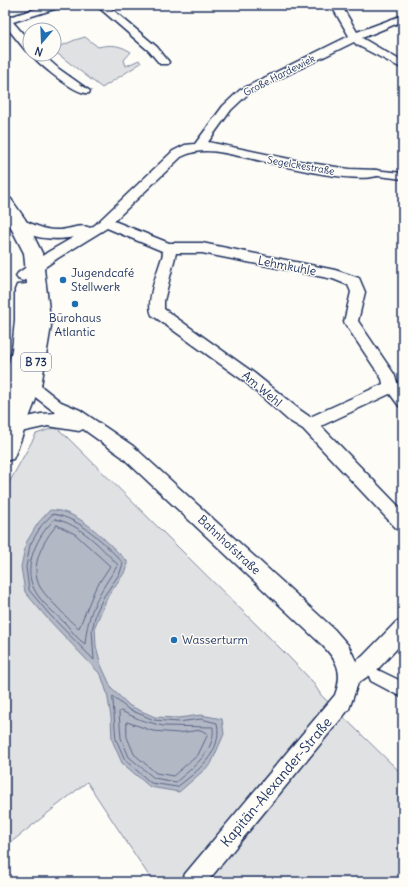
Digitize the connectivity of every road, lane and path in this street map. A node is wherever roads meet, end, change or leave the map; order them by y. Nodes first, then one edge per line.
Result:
1 (58, 5) edge
2 (101, 5) edge
3 (336, 5) edge
4 (403, 18) edge
5 (6, 20) edge
6 (22, 39) edge
7 (358, 40) junction
8 (45, 62) edge
9 (164, 62) dead end
10 (403, 66) edge
11 (85, 91) dead end
12 (199, 146) junction
13 (373, 174) joint
14 (403, 176) edge
15 (5, 203) edge
16 (106, 223) junction
17 (12, 226) edge
18 (168, 248) junction
19 (29, 264) junction
20 (31, 386) junction
21 (391, 387) junction
22 (403, 403) edge
23 (5, 408) edge
24 (309, 424) junction
25 (16, 426) junction
26 (90, 427) junction
27 (5, 452) edge
28 (403, 523) edge
29 (403, 629) edge
30 (376, 676) dead end
31 (350, 677) junction
32 (403, 691) edge
33 (193, 882) edge

1 - 5 street
2 - 9 street
3 - 7 street
4 - 7 street, Große Hardewiek
5 - 6 street
7 - 10 street
7 - 12 street, Große Hardewiek
8 - 11 street
12 - 13 street, Segelckestraße
12 - 16 street
13 - 14 street, Segelckestraße
15 - 17 main road, B 73
16 - 17 street
16 - 18 street, Lehmkuhle
16 - 19 street
17 - 19 main road, B 73
18 - 21 street, Lehmkuhle
18 - 24 street, Am Wehl
19 - 20 main road, B 73
19 - 23 main road, B 73
20 - 25 main road, B 73
20 - 26 street, Bahnhofstraße
21 - 22 street, Lehmkuhle
21 - 24 street
24 - 28 street, Am Wehl
25 - 26 street, Bahnhofstraße
25 - 27 main road, B 73
26 - 31 street, Bahnhofstraße
29 - 31 street
30 - 32 street
31 - 33 street, Kapitän-Alexander-Straße

